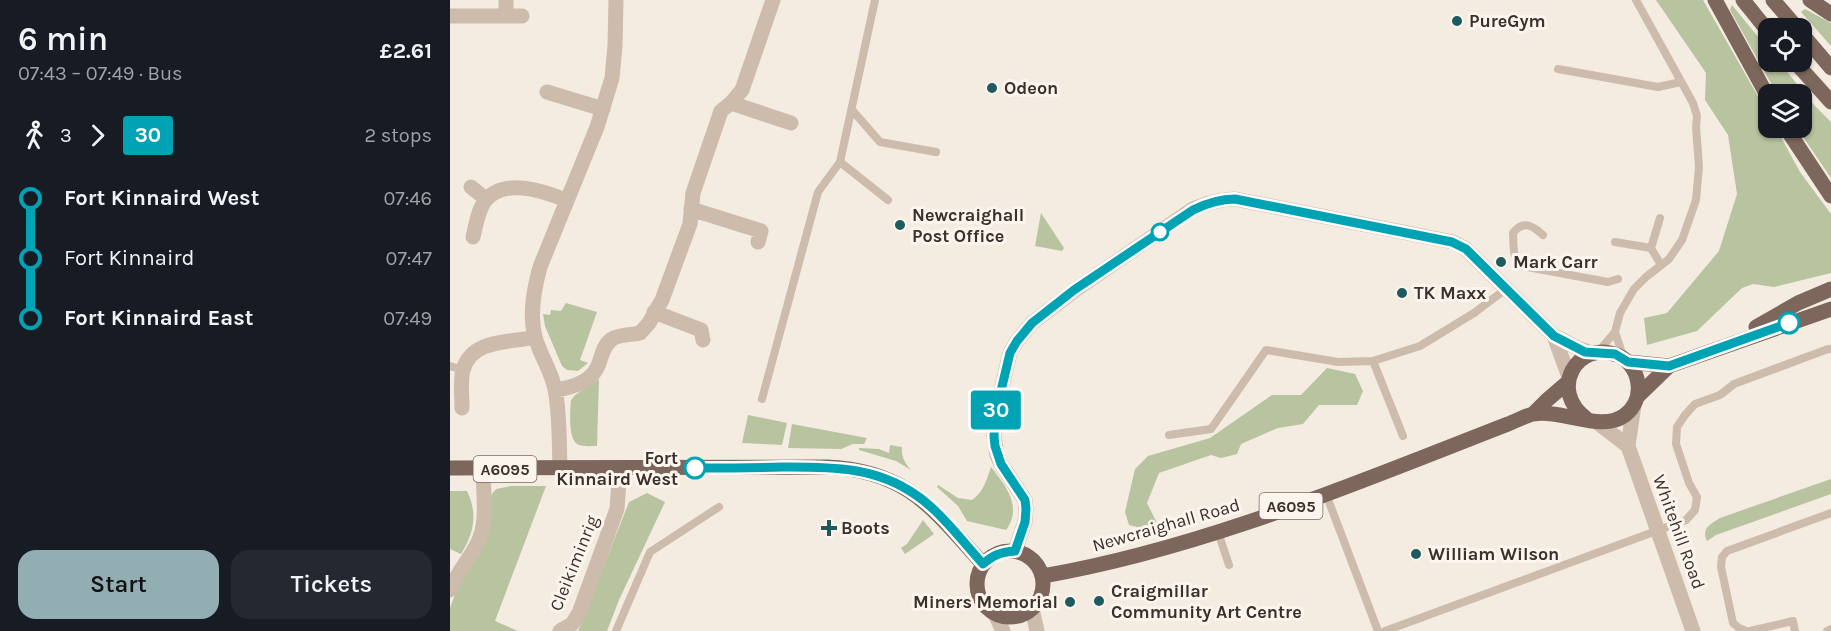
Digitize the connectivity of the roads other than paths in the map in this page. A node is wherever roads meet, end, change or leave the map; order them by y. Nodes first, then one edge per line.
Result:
1 (506, 0) edge
2 (616, 0) edge
3 (773, 0) edge
4 (875, 0) edge
5 (1636, 0) edge
6 (1715, 0) edge
7 (1743, 0) edge
8 (1773, 0) edge
9 (1810, 0) edge
10 (1831, 14) edge
11 (450, 16) edge
12 (506, 16) junction
13 (522, 16) dead end
14 (1788, 18) edge
15 (1758, 19) edge
16 (1812, 46) edge
17 (1831, 68) edge
18 (1558, 69) dead end
19 (1804, 72) edge
20 (1681, 82) junction
21 (1761, 84) edge
22 (547, 92) dead end
23 (1831, 102) edge
24 (731, 103) junction
25 (603, 109) junction
26 (852, 110) junction
27 (790, 123) dead end
28 (1793, 138) edge
29 (936, 152) dead end
30 (840, 162) junction
31 (471, 187) dead end
32 (1831, 196) edge
33 (486, 200) junction
34 (566, 200) junction
35 (888, 200) dead end
36 (691, 208) junction
37 (1660, 218) dead end
38 (1543, 235) dead end
39 (473, 237) dead end
40 (758, 242) dead end
41 (1615, 242) dead end
42 (1651, 248) junction
43 (1661, 265) junction
44 (1618, 279) dead end
45 (1506, 289) junction
46 (1831, 289) edge
47 (1831, 310) edge
48 (654, 312) junction
49 (1615, 332) junction
50 (1554, 336) junction
51 (535, 337) junction
52 (703, 340) dead end
53 (1722, 346) junction
54 (1831, 349) edge
55 (1596, 353) junction
56 (1626, 360) junction
57 (1373, 362) junction
58 (1669, 366) junction
59 (456, 368) edge
60 (1569, 380) junction
61 (555, 390) junction
62 (762, 399) dead end
63 (1636, 401) junction
64 (462, 408) dead end
65 (1533, 414) junction
66 (1593, 421) junction
67 (1169, 435) dead end
68 (1403, 436) dead end
69 (1628, 446) junction
70 (450, 468) edge
71 (620, 468) junction
72 (483, 469) junction
73 (560, 469) junction
74 (1326, 494) junction
75 (719, 507) dead end
76 (1831, 513) edge
77 (1218, 531) junction
78 (1659, 531) junction
79 (1015, 551) junction
80 (983, 564) junction
81 (1229, 565) dead end
82 (1042, 576) junction
83 (450, 590) edge
84 (1032, 609) junction
85 (995, 614) junction
86 (1831, 629) edge
87 (560, 631) edge
88 (616, 631) edge
89 (1003, 631) edge
90 (1036, 631) edge
91 (1378, 631) edge
92 (1385, 631) edge
93 (1694, 631) edge
94 (1748, 631) edge
95 (1795, 631) edge
96 (1827, 631) edge

1 - 12 street
2 - 25 street
3 - 24 street
4 - 26 lane
5 - 20 lane
6 - 21 main road
7 - 15 main road
8 - 14 main road
9 - 10 main road
11 - 12 street
12 - 13 street
16 - 17 main road
18 - 20 lane
19 - 23 main road
20 - 43 lane
22 - 25 street
24 - 27 street
24 - 36 street
25 - 34 street
26 - 29 lane
26 - 30 lane
28 - 32 main road
30 - 35 lane
30 - 62 lane
31 - 33 street
33 - 34 street
33 - 39 street
34 - 51 street
36 - 40 street
36 - 48 street
37 - 42 lane
38 - 44 lane
41 - 42 lane
42 - 43 lane
43 - 49 lane
45 - 50 street
45 - 57 lane
45 - 79 street
46 - 53 main road
47 - 53 main road, Newcraighall Road / A6095
48 - 52 street
48 - 61 street
49 - 55 lane
49 - 56 lane
50 - 55 street
50 - 60 street
51 - 59 street
51 - 61 street
53 - 58 main road, Newcraighall Road / A6095
54 - 78 lane
55 - 56 main road, Newcraighall Road / A6095
55 - 60 main road, Newcraighall Road / A6095
56 - 58 main road, Newcraighall Road / A6095
56 - 63 main road
57 - 67 lane
57 - 68 lane
58 - 63 main road, Newcraighall Road / A6095
59 - 64 street
60 - 65 main road, Newcraighall Road / A6095
60 - 66 main road
61 - 73 street
63 - 66 main road, Newcraighall Road / A6095
63 - 69 street, Whitehill Road
65 - 66 main road, Newcraighall Road / A6095
65 - 74 main road, Newcraighall Road / A6095
66 - 69 street
69 - 78 street, Whitehill Road
70 - 72 main road, A6095
71 - 73 main road, A6095
71 - 80 main road, A6095
71 - 87 street, Cleikiminrig
72 - 73 main road, A6095
72 - 83 street
74 - 77 main road, Newcraighall Road / A6095
74 - 91 lane
75 - 88 lane
76 - 94 lane
77 - 81 lane
77 - 82 main road, Newcraighall Road / A6095
78 - 92 lane
78 - 93 street, Whitehill Road
79 - 80 main road
79 - 82 main road
80 - 85 main road
82 - 84 main road
84 - 85 main road
84 - 90 street
85 - 89 street
86 - 96 lane
94 - 95 lane

